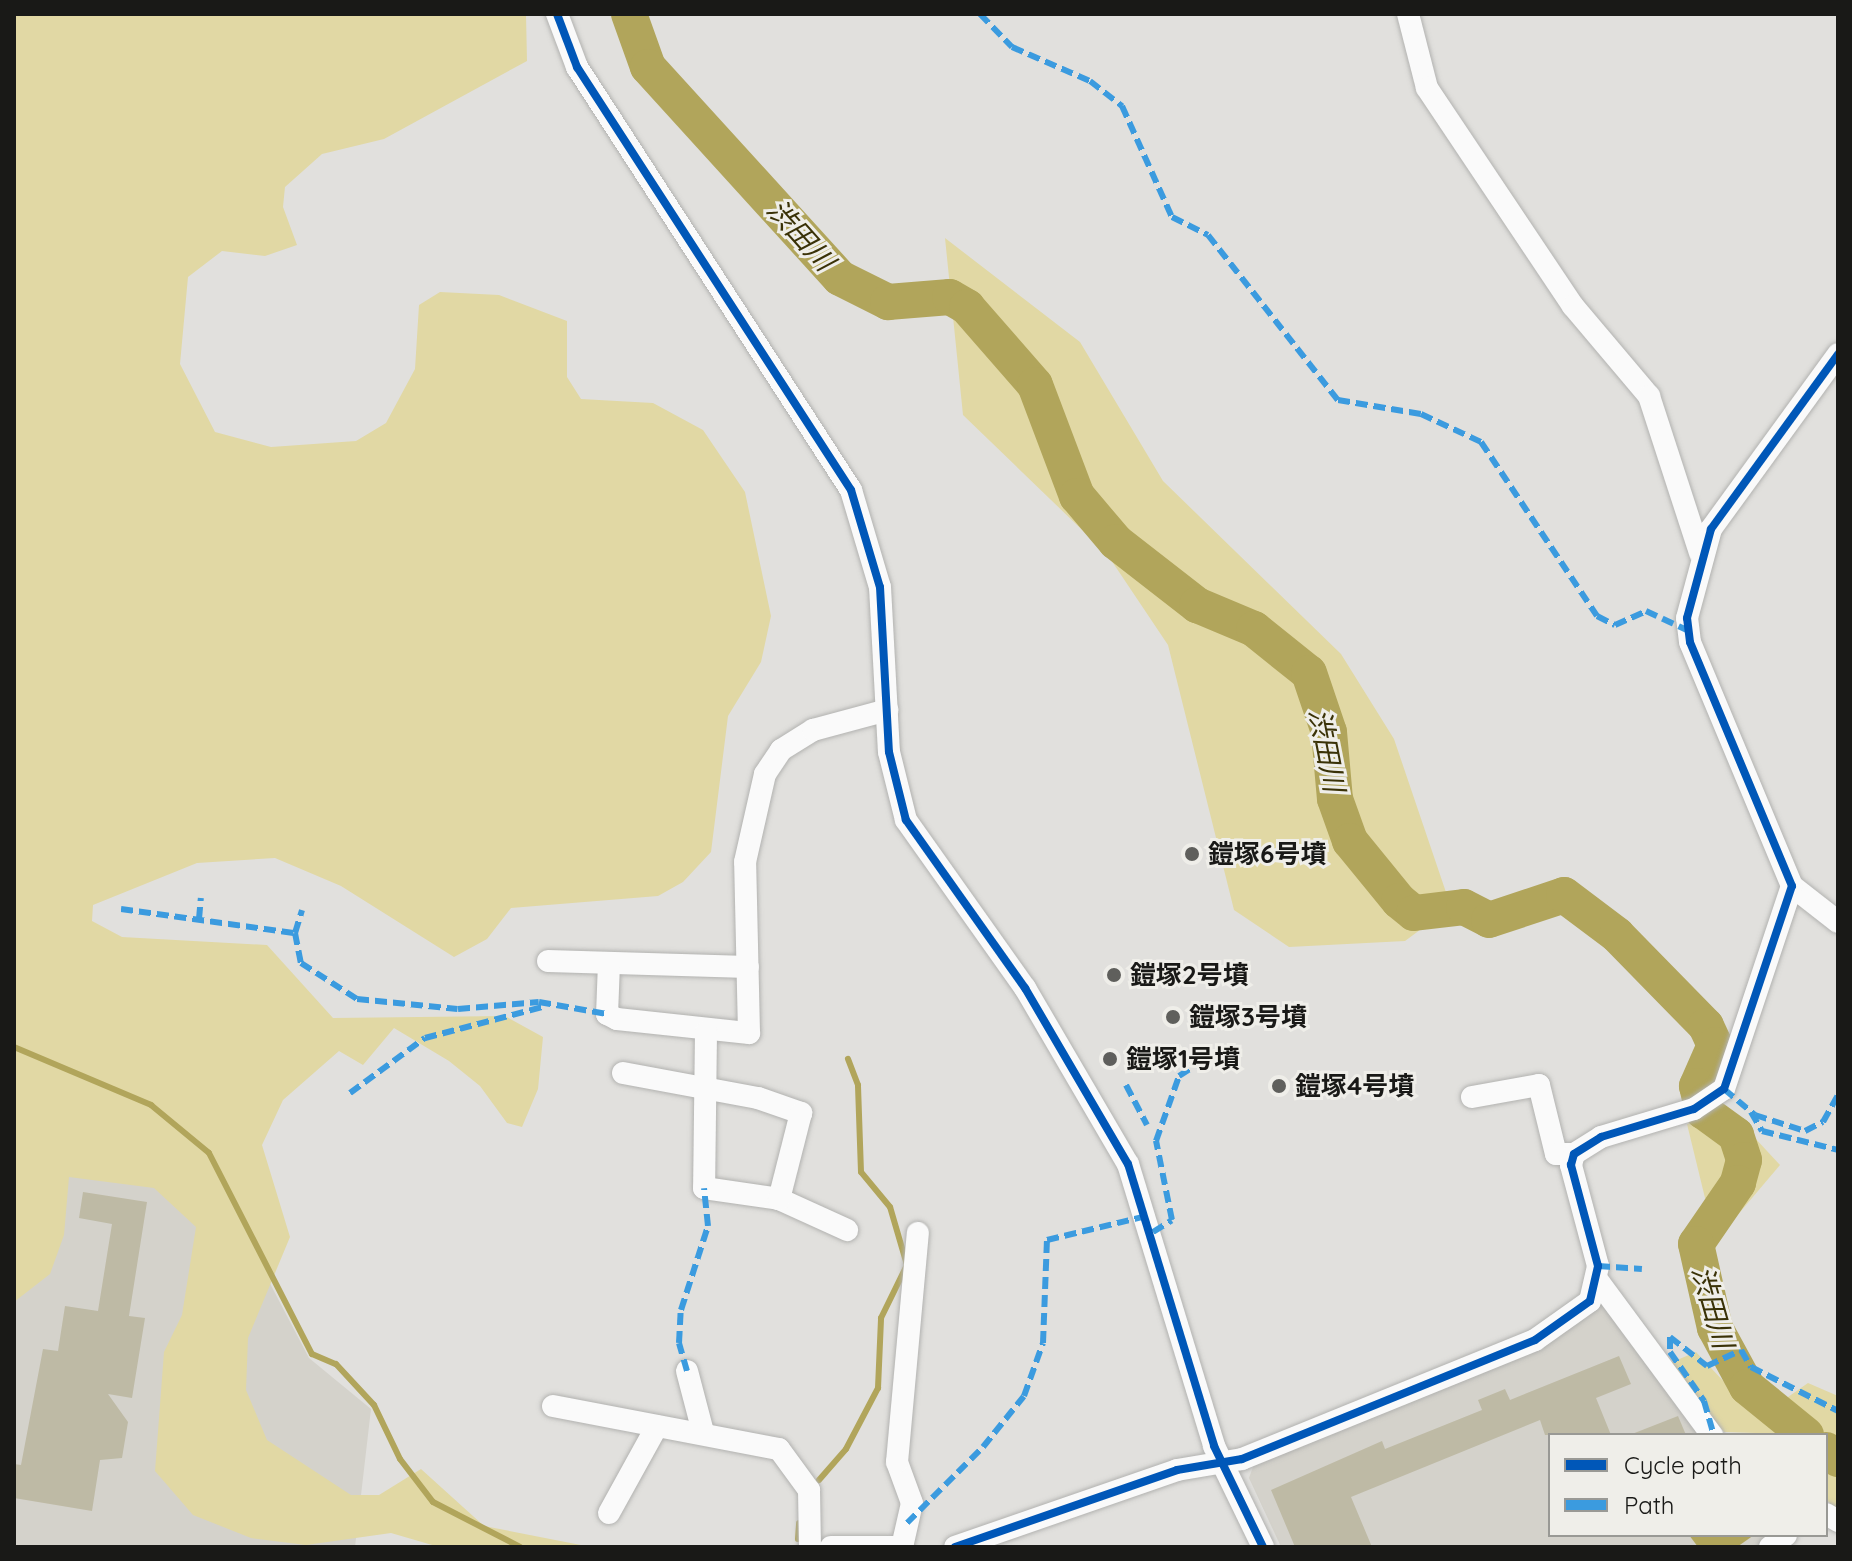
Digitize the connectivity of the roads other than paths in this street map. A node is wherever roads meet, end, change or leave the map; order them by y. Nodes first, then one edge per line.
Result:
1 (557, 14) edge
2 (1408, 14) edge
3 (1838, 354) edge
4 (1700, 553) junction
5 (887, 710) junction
6 (1792, 886) junction
7 (1838, 922) edge
8 (548, 961) dead end
9 (609, 963) junction
10 (748, 967) junction
11 (706, 1032) junction
12 (623, 1073) dead end
13 (703, 1089) junction
14 (1472, 1097) dead end
15 (1574, 1154) junction
16 (779, 1199) junction
17 (847, 1230) dead end
18 (918, 1233) dead end
19 (1598, 1281) junction
20 (687, 1371) dead end
21 (553, 1406) dead end
22 (657, 1426) junction
23 (703, 1432) junction
24 (1711, 1433) edge
25 (1223, 1463) junction
26 (609, 1513) dead end
27 (810, 1547) edge
28 (831, 1547) edge
29 (902, 1547) edge
30 (955, 1547) edge
31 (1263, 1547) edge

1 - 5 street
2 - 4 street
3 - 4 street
4 - 6 street
5 - 10 street
5 - 25 street
6 - 7 street
6 - 15 street
8 - 9 street
9 - 10 street
9 - 11 street
10 - 11 street
11 - 13 street
12 - 13 street
13 - 16 street
13 - 16 street
14 - 15 street
15 - 19 street
16 - 17 street
18 - 29 street
19 - 24 street
19 - 25 street
20 - 23 street
21 - 22 street
22 - 23 street
22 - 26 street
23 - 27 street
25 - 30 street
25 - 31 street
28 - 29 street

